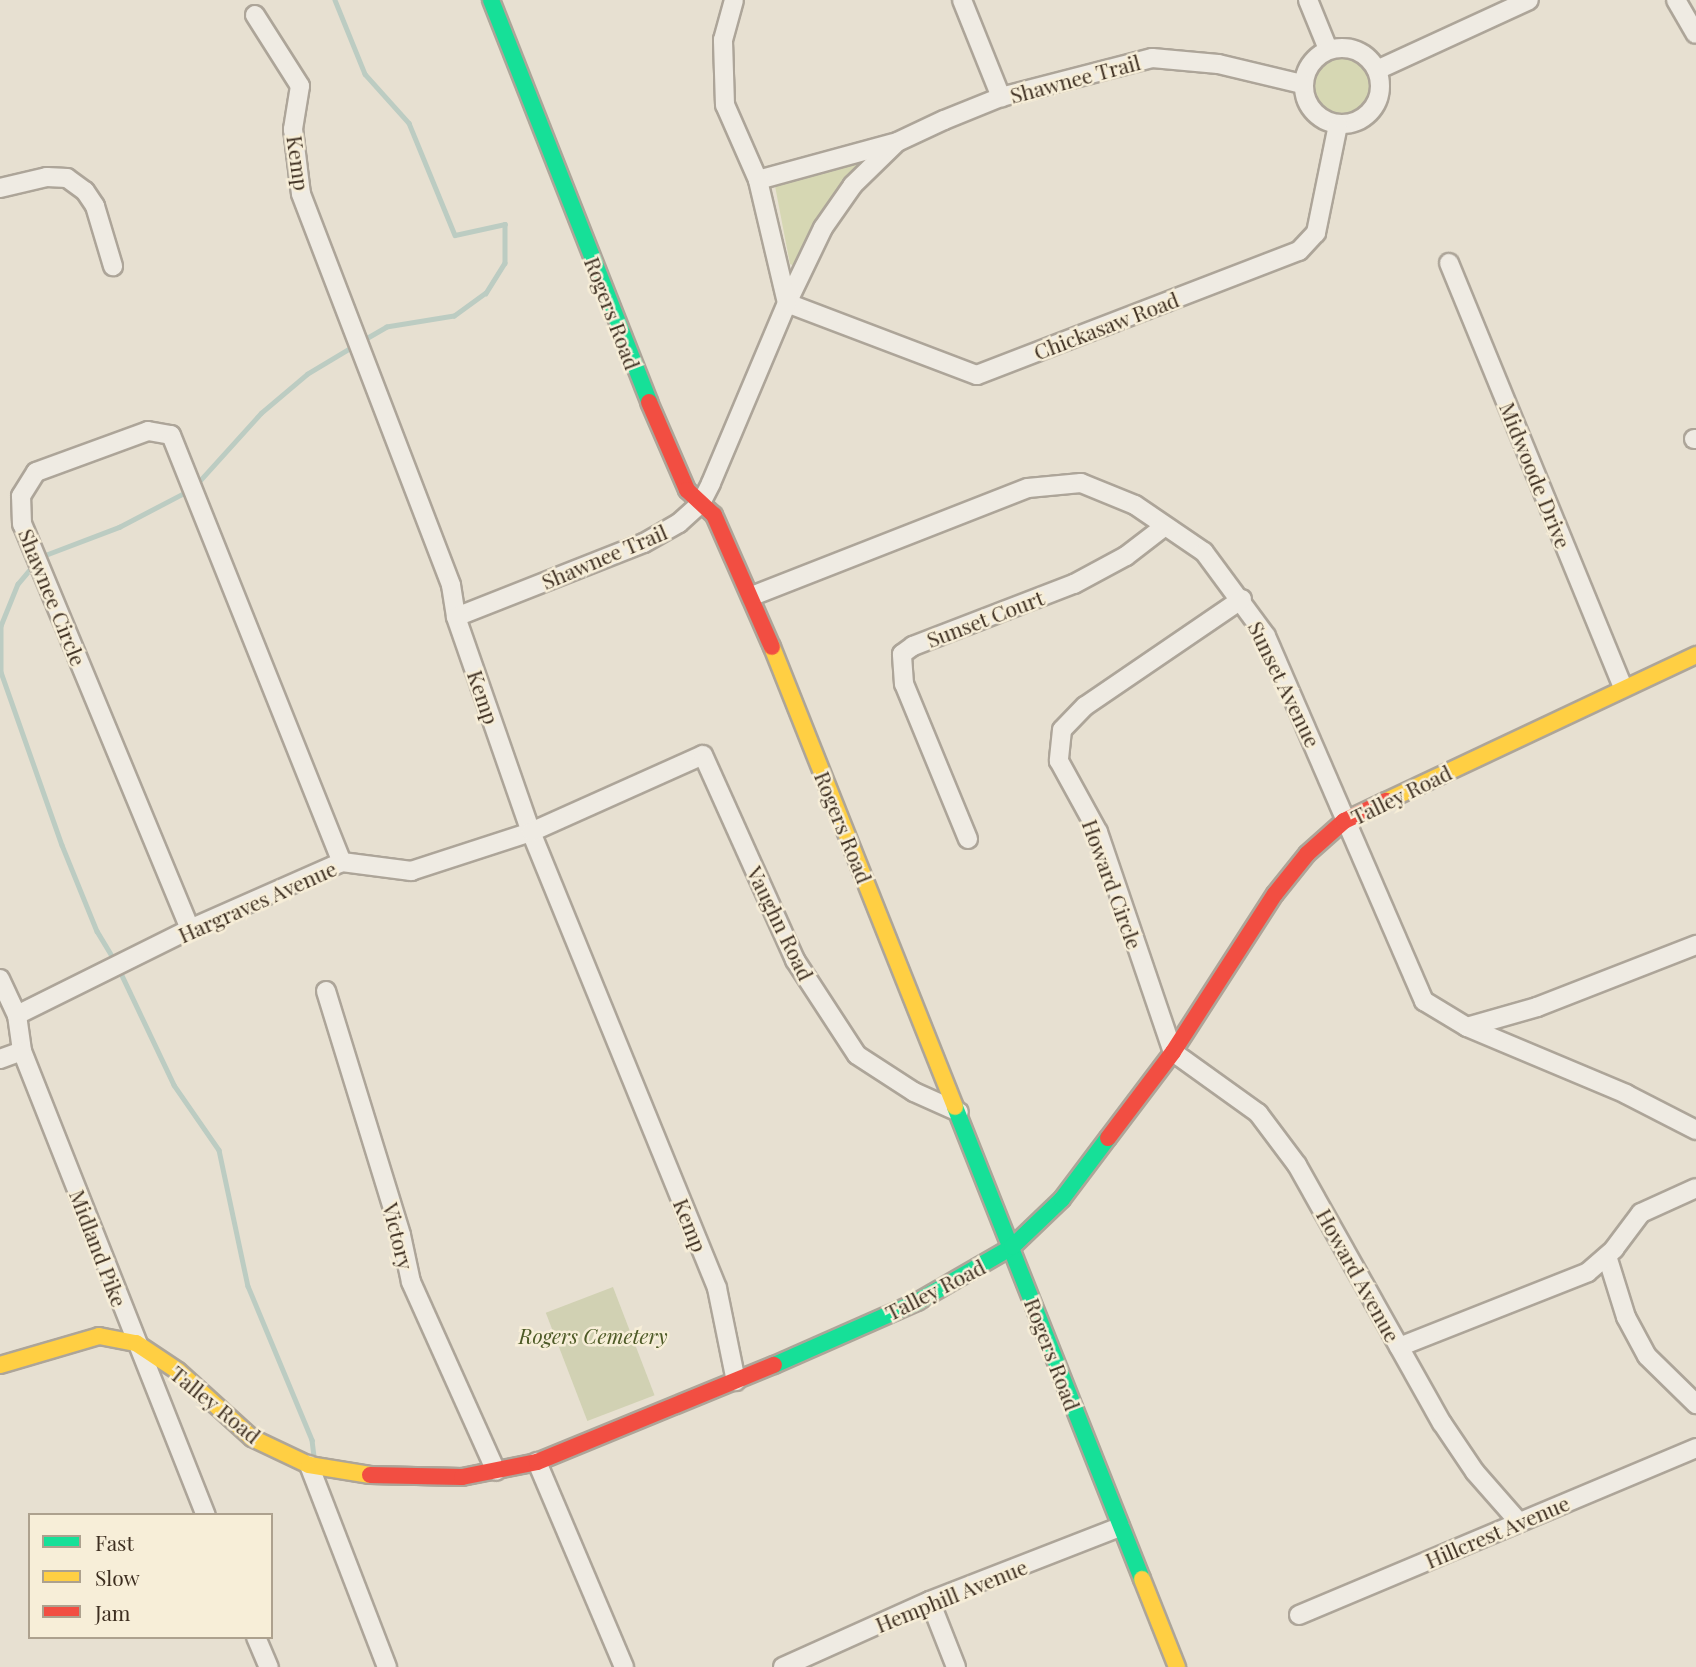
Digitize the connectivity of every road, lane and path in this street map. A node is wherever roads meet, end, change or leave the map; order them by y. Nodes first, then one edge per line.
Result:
1 (491, 0) edge
2 (734, 0) edge
3 (962, 0) edge
4 (1308, 0) edge
5 (1529, 0) edge
6 (1676, 0) edge
7 (254, 15) dead end
8 (1696, 34) edge
9 (1328, 49) junction
10 (1377, 70) junction
11 (1301, 84) junction
12 (1001, 97) junction
13 (1338, 125) junction
14 (897, 142) junction
15 (758, 180) junction
16 (0, 188) edge
17 (1448, 263) dead end
18 (113, 266) dead end
19 (787, 303) junction
20 (701, 503) junction
21 (1166, 526) junction
22 (752, 596) junction
23 (1242, 599) junction
24 (456, 617) junction
25 (1696, 655) edge
26 (1623, 687) junction
27 (703, 755) joint
28 (1344, 821) junction
29 (531, 832) junction
30 (968, 838) dead end
31 (342, 862) junction
32 (190, 929) junction
33 (1696, 945) edge
34 (0, 979) edge
35 (326, 991) dead end
36 (17, 1015) junction
37 (1468, 1027) junction
38 (22, 1051) junction
39 (1173, 1052) junction
40 (0, 1059) edge
41 (959, 1112) junction
42 (1696, 1130) edge
43 (1696, 1188) edge
44 (1012, 1247) junction
45 (1607, 1256) junction
46 (136, 1343) junction
47 (1399, 1347) junction
48 (0, 1365) edge
49 (736, 1381) junction
50 (1696, 1404) edge
51 (1696, 1448) edge
52 (537, 1462) junction
53 (309, 1465) junction
54 (496, 1471) junction
55 (205, 1513) edge
56 (1519, 1522) junction
57 (1120, 1527) junction
58 (930, 1601) junction
59 (1299, 1615) dead end
60 (257, 1639) edge
61 (268, 1667) edge
62 (387, 1667) edge
63 (624, 1667) edge
64 (783, 1667) edge
65 (956, 1667) edge
66 (1177, 1667) edge

1 - 20 street, Rogers Road
2 - 15 street
3 - 12 street
4 - 9 street
5 - 10 street
6 - 8 street
7 - 24 street, Kemp
9 - 10 street
9 - 11 street
10 - 13 street
11 - 12 street, Shawnee Trail
11 - 13 street
12 - 14 street, Shawnee Trail
13 - 19 street, Chickasaw Road
14 - 15 street, Shawnee Trail
14 - 19 street, Shawnee Trail
15 - 19 street
16 - 18 street
17 - 26 street, Midwoode Drive
19 - 20 street, Shawnee Trail
20 - 22 street, Rogers Road
20 - 24 street, Shawnee Trail
21 - 22 street, Sunset Avenue
21 - 23 street, Sunset Avenue
21 - 30 street, Sunset Court
22 - 41 street, Rogers Road
23 - 28 street, Sunset Avenue
23 - 39 street, Howard Circle
24 - 29 street, Kemp
25 - 26 street, Talley Road
26 - 28 street, Talley Road
27 - 29 street, Hargraves Avenue
27 - 41 street, Vaughn Road
28 - 37 street, Sunset Avenue
28 - 39 street, Talley Road
29 - 31 street, Hargraves Avenue
29 - 49 street, Kemp
31 - 32 street, Hargraves Avenue
31 - 32 street, Shawnee Circle
32 - 36 street, Hargraves Avenue
33 - 37 street
34 - 36 street, Midland Pike
35 - 54 street, Victory
36 - 38 street, Midland Pike
37 - 42 street, Sunset Avenue
38 - 40 street
38 - 46 street, Midland Pike
39 - 44 street, Talley Road
39 - 47 street, Howard Avenue
41 - 44 street, Rogers Road
43 - 45 street
44 - 49 street, Talley Road
44 - 57 street, Rogers Road
45 - 47 street
45 - 50 street
46 - 48 street, Talley Road
46 - 53 street, Talley Road
46 - 55 street, Midland Pike
47 - 56 street, Howard Avenue
49 - 52 street, Talley Road
51 - 56 street, Hillcrest Avenue
52 - 54 street, Talley Road
52 - 63 street
53 - 54 street, Talley Road
53 - 62 street
56 - 59 street, Hillcrest Avenue
57 - 58 street, Hemphill Avenue
57 - 66 street, Rogers Road
58 - 64 street, Hemphill Avenue
58 - 65 street
60 - 61 street

